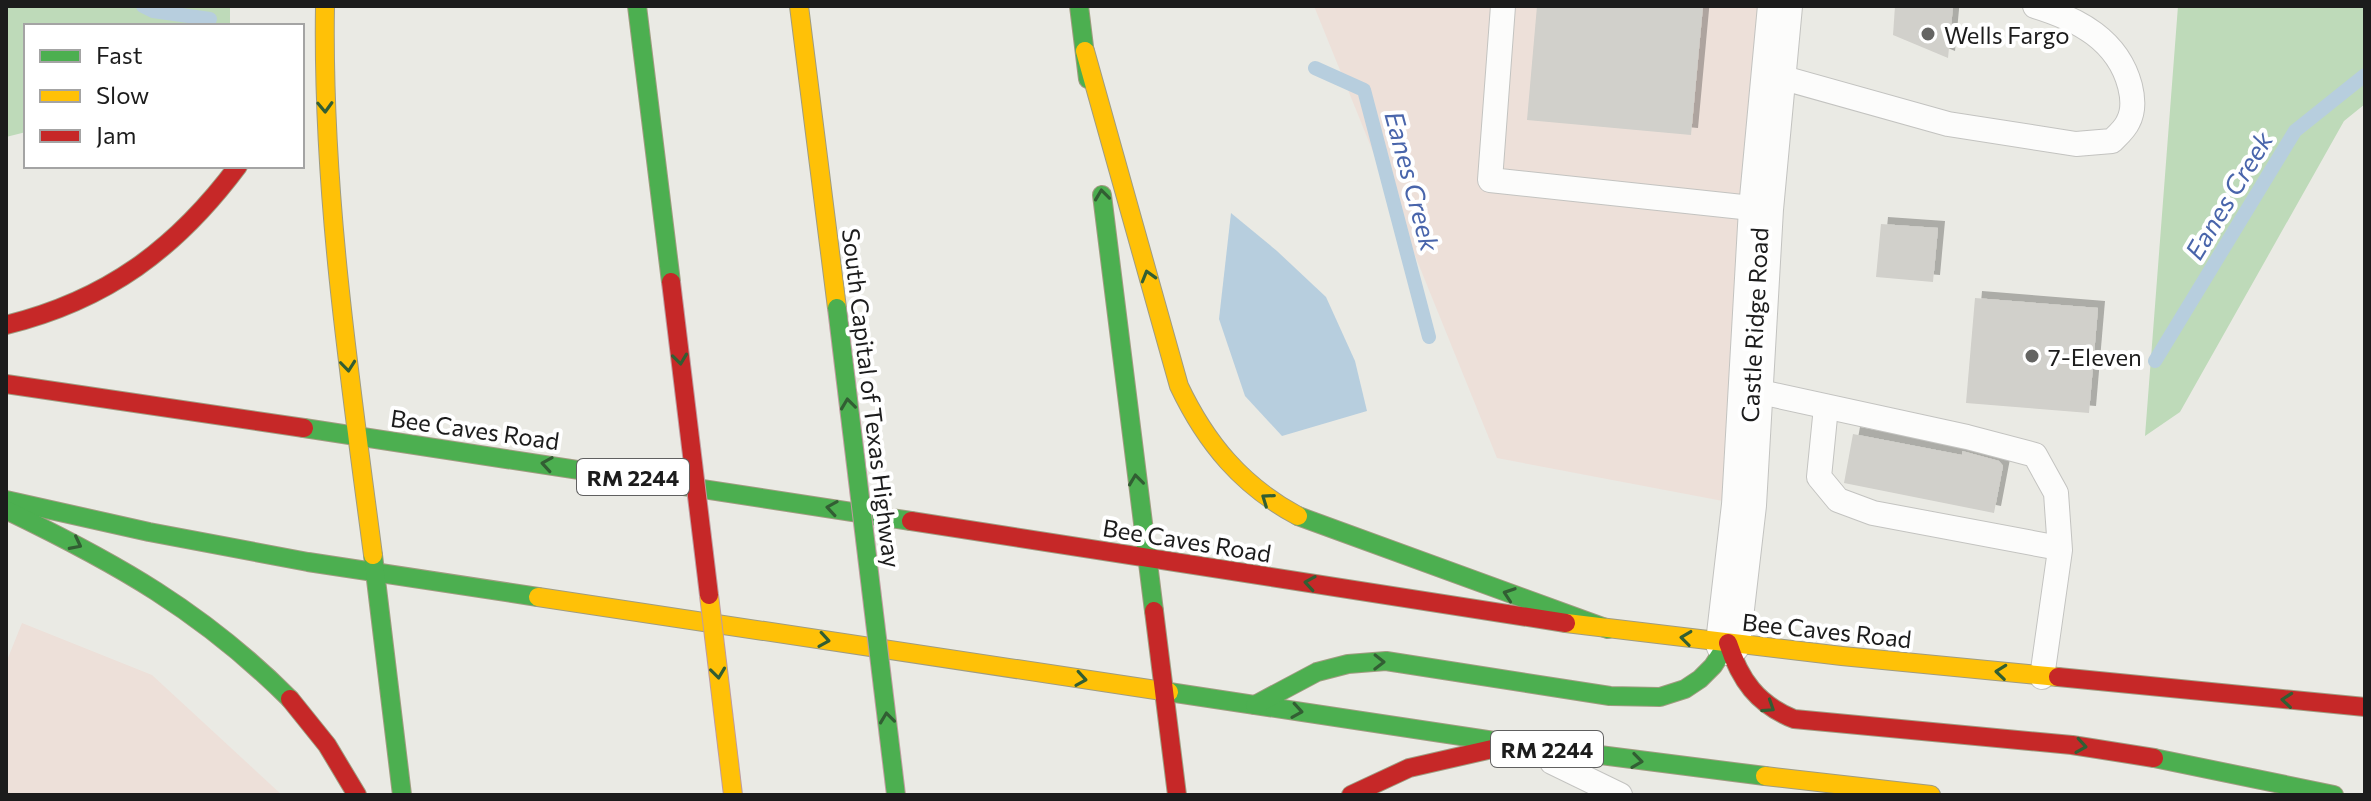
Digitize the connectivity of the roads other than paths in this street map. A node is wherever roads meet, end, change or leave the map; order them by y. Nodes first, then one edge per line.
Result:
1 (325, 6) edge
2 (637, 6) edge
3 (799, 6) edge
4 (1079, 6) edge
5 (1503, 6) edge
6 (1780, 6) edge
7 (2035, 6) edge
8 (1085, 51) junction
9 (1773, 75) junction
10 (236, 168) edge
11 (1761, 209) junction
12 (6, 325) edge
13 (6, 384) edge
14 (1751, 390) junction
15 (1826, 407) junction
16 (357, 436) junction
17 (6, 500) edge
18 (6, 510) edge
19 (2059, 548) junction
20 (1146, 558) junction
21 (376, 573) junction
22 (1608, 629) junction
23 (1728, 643) junction
24 (2042, 677) junction
25 (1164, 691) junction
26 (1255, 705) junction
27 (2365, 707) edge
28 (1514, 744) junction
29 (1871, 792) edge
30 (357, 795) edge
31 (402, 795) edge
32 (733, 795) edge
33 (896, 795) edge
34 (1177, 795) edge
35 (1351, 795) edge
36 (1620, 795) edge
37 (1931, 795) edge
38 (2334, 795) edge

1 -> 16 main road
2 -> 32 main road, bridge
33 -> 3 main road, South Capital of Texas Highway, bridge
4 - 8 main road
5 - 11 lane
6 - 9 street, Castle Ridge Road
7 - 9 lane
20 -> 8 main road
22 -> 8 main road
9 - 11 street, Castle Ridge Road
10 - 12 main road
11 - 14 street, Castle Ridge Road
13 - 16 main road, Bee Caves Road / RM 2244
14 - 15 lane
14 - 23 street, Castle Ridge Road
15 - 19 lane
15 - 19 lane
20 -> 16 main road, Bee Caves Road / RM 2244
16 - 21 main road
17 - 21 main road, RM 2244
18 -> 30 main road
19 - 24 lane
22 -> 20 main road, Bee Caves Road / RM 2244
20 - 25 main road
21 -> 25 main road, RM 2244
21 - 31 main road
23 -> 22 main road, Bee Caves Road / RM 2244
24 -> 23 main road, Bee Caves Road / RM 2244
26 -> 23 main road
23 -> 38 main road
27 -> 24 main road, Bee Caves Road / RM 2244
25 - 26 main road, RM 2244
25 - 34 main road
26 -> 28 main road, RM 2244
28 -> 29 main road, RM 2244
28 - 35 main road
28 - 36 lane
29 - 37 main road, RM 2244

